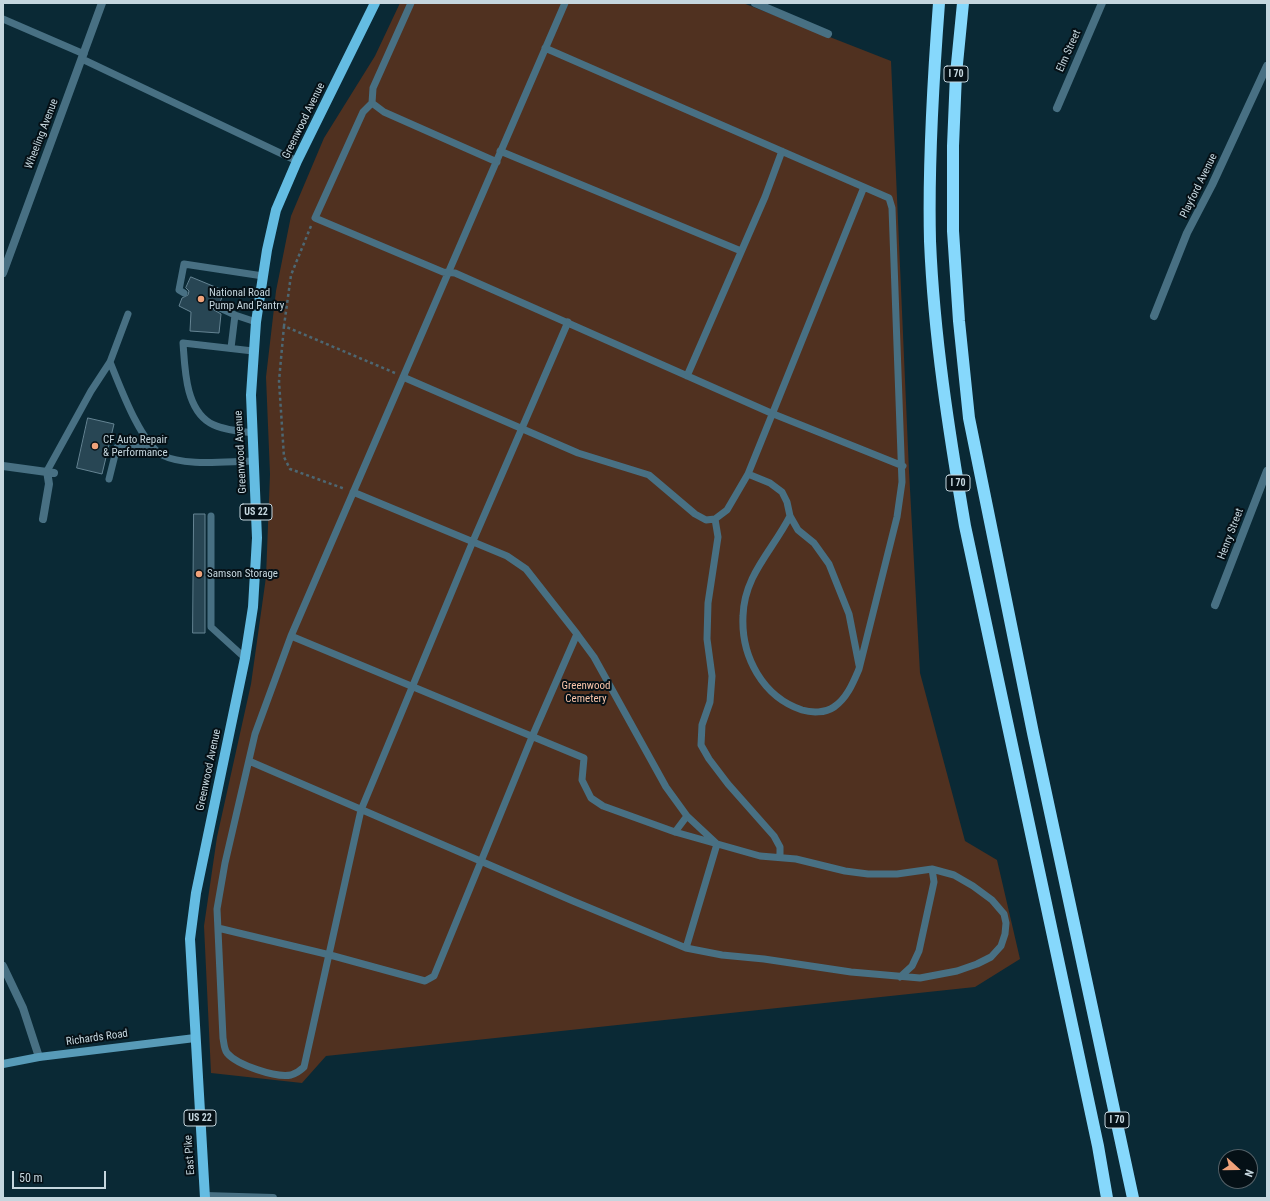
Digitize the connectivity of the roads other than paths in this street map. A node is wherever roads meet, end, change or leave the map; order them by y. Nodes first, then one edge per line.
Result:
1 (102, 3) edge
2 (375, 3) edge
3 (411, 3) edge
4 (565, 3) edge
5 (755, 3) edge
6 (940, 3) edge
7 (963, 3) edge
8 (1102, 3) edge
9 (3, 20) edge
10 (828, 34) dead end
11 (545, 48) junction
12 (83, 56) junction
13 (1267, 66) edge
14 (372, 103) junction
15 (1057, 108) dead end
16 (500, 151) junction
17 (782, 151) junction
18 (297, 161) junction
19 (497, 162) junction
20 (864, 187) junction
21 (741, 251) junction
22 (449, 272) junction
23 (3, 273) edge
24 (263, 276) junction
25 (184, 293) dead end
26 (218, 307) dead end
27 (128, 314) dead end
28 (235, 315) junction
29 (1154, 316) dead end
30 (256, 322) junction
31 (568, 322) junction
32 (230, 348) junction
33 (253, 351) junction
34 (110, 362) junction
35 (687, 376) junction
36 (403, 377) junction
37 (771, 413) junction
38 (522, 428) junction
39 (252, 432) junction
40 (152, 447) junction
41 (254, 461) junction
42 (3, 466) edge
43 (903, 466) junction
44 (1267, 471) edge
45 (51, 472) junction
46 (748, 474) junction
47 (109, 479) dead end
48 (353, 492) junction
49 (211, 516) dead end
50 (790, 516) junction
51 (43, 519) dead end
52 (715, 519) junction
53 (473, 541) junction
54 (1215, 605) dead end
55 (577, 634) junction
56 (291, 636) junction
57 (245, 658) junction
58 (859, 669) junction
59 (412, 687) junction
60 (532, 737) junction
61 (248, 761) junction
62 (361, 810) junction
63 (688, 816) junction
64 (675, 832) junction
65 (717, 844) junction
66 (780, 857) junction
67 (482, 861) junction
68 (932, 869) junction
69 (218, 928) junction
70 (686, 948) junction
71 (330, 955) junction
72 (3, 966) edge
73 (900, 977) junction
74 (195, 1038) junction
75 (39, 1057) junction
76 (3, 1064) edge
77 (205, 1197) edge
78 (273, 1198) edge
79 (1107, 1198) edge
80 (1133, 1198) edge

1 - 12 street, Wheeling Avenue
2 - 18 main road, Greenwood Avenue / US 22
3 - 14 lane
4 - 11 lane
5 - 10 street
6 - 79 highway, I 70
7 - 80 highway, I 70
8 - 15 street, Elm Street
9 - 12 lane
11 - 16 lane
11 - 17 lane
12 - 18 lane
12 - 23 street, Wheeling Avenue
13 - 29 street, Playford Avenue
14 - 19 lane
14 - 22 lane
16 - 19 lane
16 - 21 lane
17 - 20 lane
17 - 21 lane
18 - 24 main road, Greenwood Avenue / US 22
19 - 22 lane
20 - 37 lane
20 - 43 lane
21 - 35 lane
22 - 31 lane
22 - 36 lane
24 - 25 lane
24 - 30 main road, Greenwood Avenue / US 22
26 - 28 lane
27 - 34 lane
28 - 30 lane
28 - 32 lane
30 - 33 main road, Greenwood Avenue / US 22
31 - 35 lane
31 - 38 lane
32 - 33 lane
32 - 39 lane
33 - 39 main road, Greenwood Avenue / US 22
34 - 40 lane
34 - 45 lane
35 - 37 lane
36 - 38 lane
36 - 48 lane
37 - 43 lane
37 - 46 lane
38 - 52 lane
38 - 53 lane
39 - 41 main road, Greenwood Avenue / US 22
40 - 41 lane
40 - 47 lane
41 - 57 main road, Greenwood Avenue / US 22
42 - 45 street
43 - 58 lane
44 - 54 street, Henry Street
45 - 51 street
46 - 50 lane
46 - 52 lane
48 - 53 lane
48 - 56 lane
49 - 57 lane
50 - 58 lane
50 - 58 lane
52 - 66 lane
53 - 55 lane
53 - 59 lane
55 - 60 lane
55 - 63 lane
56 - 59 lane
56 - 61 lane
57 - 74 main road, Greenwood Avenue / US 22
59 - 60 lane
59 - 62 lane
60 - 64 lane
60 - 67 lane
61 - 62 lane
61 - 69 lane
62 - 67 lane
62 - 71 lane
63 - 64 lane
63 - 65 lane
64 - 65 lane
65 - 66 lane
65 - 70 lane
66 - 68 lane
67 - 70 lane
67 - 71 lane
68 - 73 lane
68 - 73 lane
69 - 71 lane
69 - 71 lane
70 - 73 lane
72 - 75 street
74 - 75 street, Richards Road
74 - 77 main road, East Pike / US 22
75 - 76 street, Richards Road
77 - 78 street

